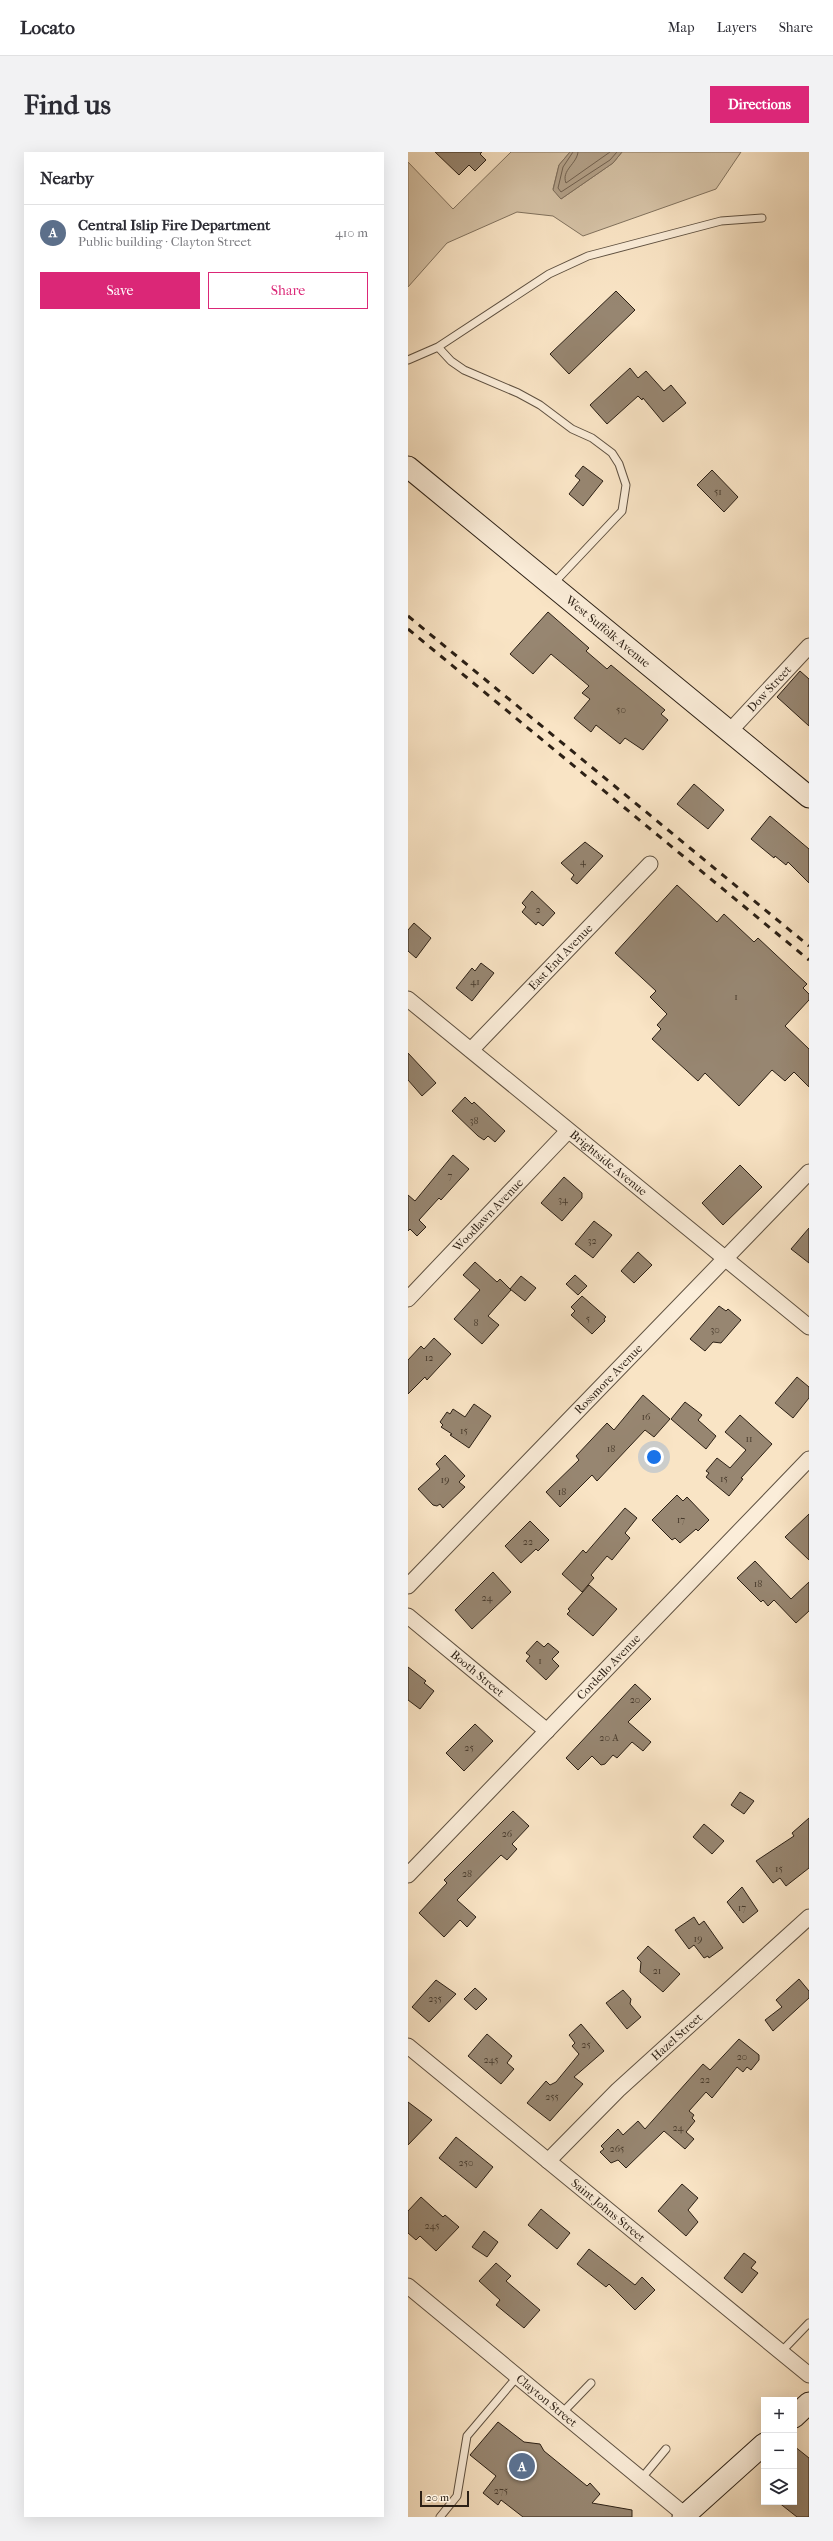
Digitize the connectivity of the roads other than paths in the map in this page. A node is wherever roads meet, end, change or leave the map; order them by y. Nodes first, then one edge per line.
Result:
1 (762, 218) dead end
2 (438, 346) junction
3 (408, 360) edge
4 (408, 467) edge
5 (551, 586) junction
6 (809, 646) edge
7 (729, 732) junction
8 (809, 797) edge
9 (650, 864) dead end
10 (408, 999) edge
11 (471, 1050) junction
12 (568, 1131) junction
13 (809, 1172) edge
14 (725, 1259) junction
15 (408, 1299) edge
16 (809, 1327) edge
17 (809, 1459) edge
18 (408, 1586) edge
19 (408, 1616) edge
20 (547, 1731) junction
21 (408, 1875) edge
22 (806, 1925) edge
23 (408, 2046) edge
24 (548, 2161) junction
25 (408, 2286) edge
26 (809, 2323) edge
27 (781, 2352) junction
28 (809, 2375) edge
29 (517, 2376) junction
30 (591, 2383) dead end
31 (809, 2403) edge
32 (562, 2413) junction
33 (797, 2414) edge
34 (761, 2447) edge
35 (666, 2449) dead end
36 (641, 2479) junction
37 (684, 2516) edge
38 (440, 2517) edge

1 - 2 lane
2 - 3 lane
2 - 5 lane
4 - 5 main road, West Suffolk Avenue
5 - 7 main road, West Suffolk Avenue
6 - 7 street, Dow Street
7 - 8 main road, West Suffolk Avenue
9 - 11 street, East End Avenue
10 - 11 street, Brightside Avenue
11 - 12 street, Brightside Avenue
12 - 14 street, Brightside Avenue
12 - 15 street, Woodlawn Avenue
13 - 14 street, Rossmore Avenue
14 - 16 street, Brightside Avenue
14 - 18 street, Rossmore Avenue
17 - 20 street, Cordello Avenue
19 - 20 street, Booth Street
20 - 21 street, Cordello Avenue
22 - 24 street, Hazel Street
23 - 24 street, Saint Johns Street
24 - 27 street, Saint Johns Street
25 - 29 street, Clayton Street
26 - 27 lane
27 - 28 street, Saint Johns Street
29 - 32 street, Clayton Street
29 - 38 lane
30 - 32 lane
31 - 33 main road
32 - 36 street, Clayton Street
34 - 37 main road
35 - 36 lane
36 - 37 street, Clayton Street

